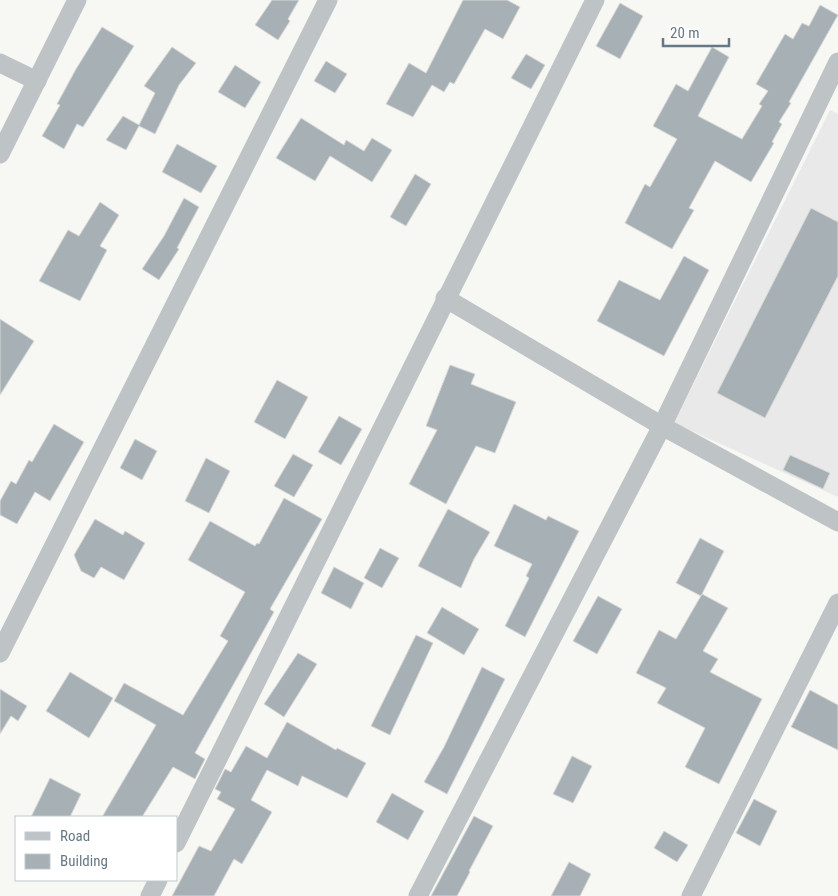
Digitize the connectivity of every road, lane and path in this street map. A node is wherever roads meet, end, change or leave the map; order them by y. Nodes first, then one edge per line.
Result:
1 (78, 0) edge
2 (328, 0) edge
3 (595, 0) edge
4 (0, 62) edge
5 (838, 62) edge
6 (37, 81) junction
7 (0, 154) edge
8 (445, 298) junction
9 (662, 426) junction
10 (838, 522) edge
11 (838, 603) edge
12 (0, 653) edge
13 (178, 839) edge
14 (158, 881) edge
15 (150, 896) edge
16 (418, 896) edge
17 (691, 896) edge

1 - 6 street
2 - 12 street
3 - 8 street
4 - 6 street
5 - 9 street
6 - 7 street
8 - 9 street
8 - 13 street
9 - 10 street
9 - 16 street
11 - 17 street
14 - 15 street

